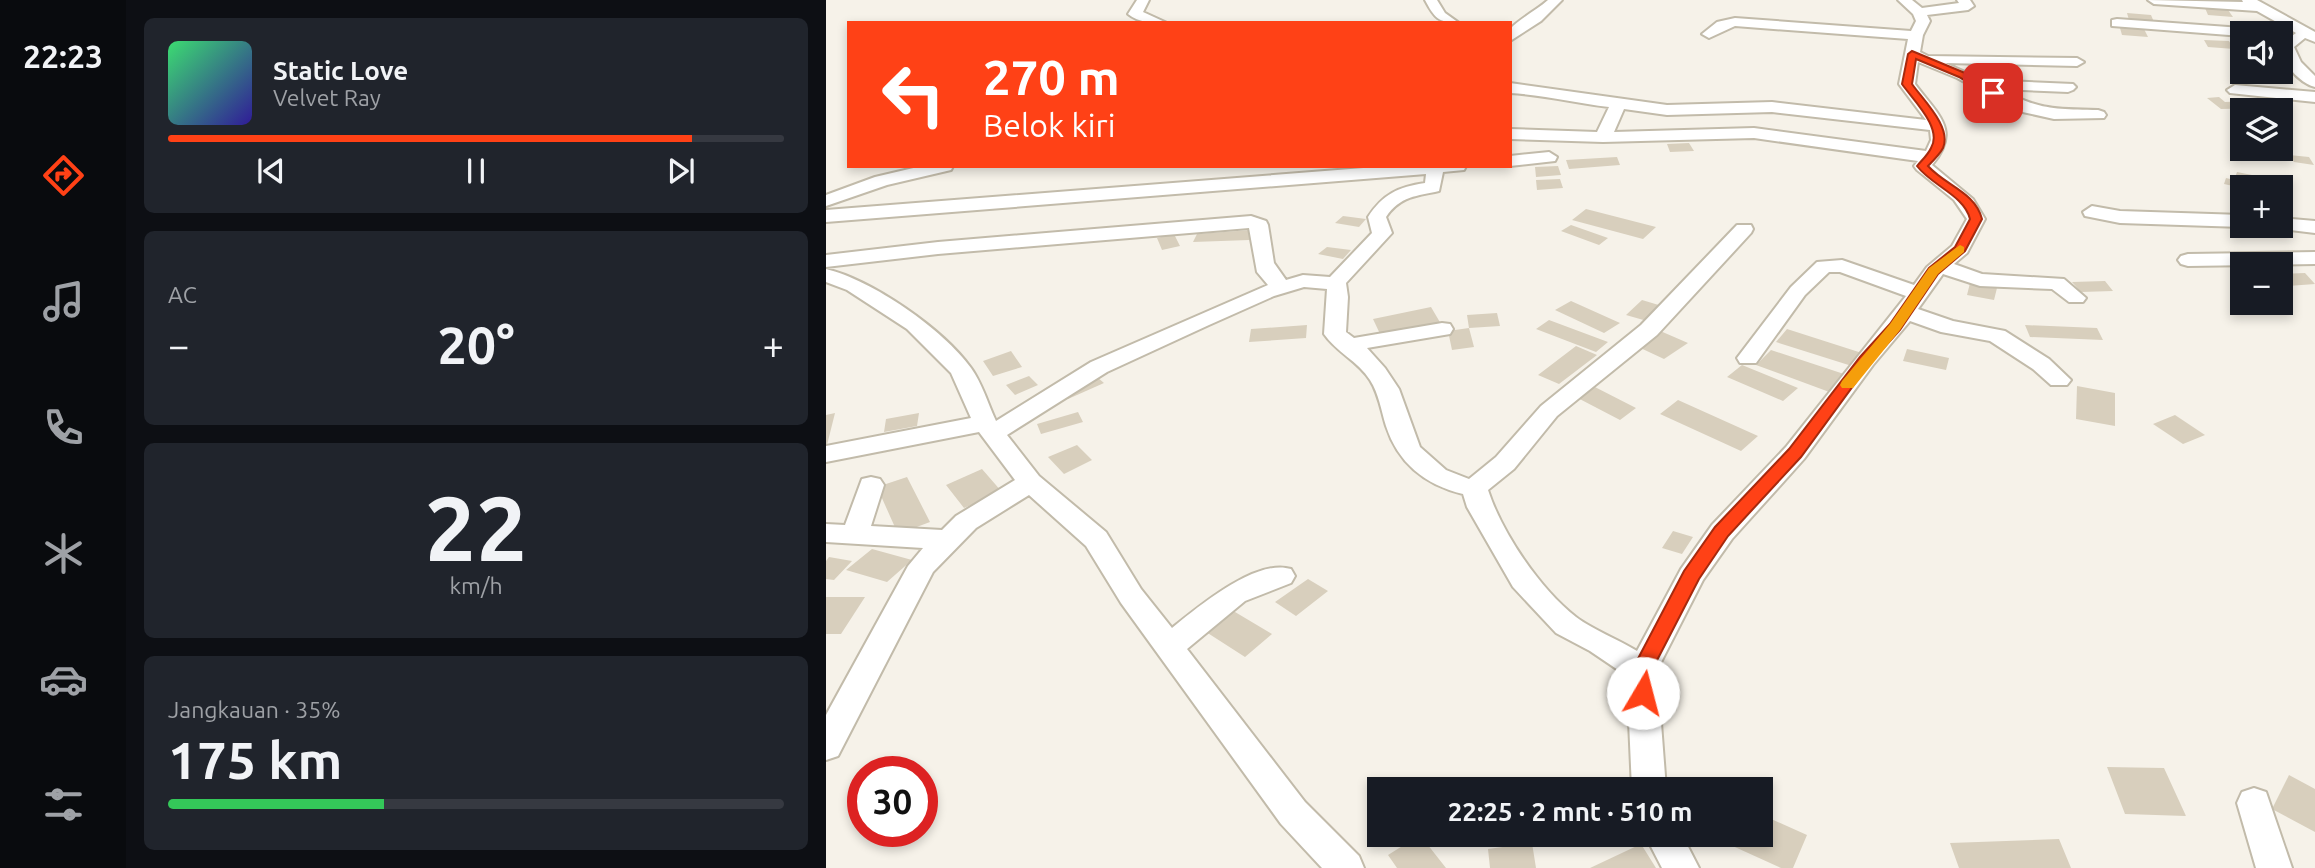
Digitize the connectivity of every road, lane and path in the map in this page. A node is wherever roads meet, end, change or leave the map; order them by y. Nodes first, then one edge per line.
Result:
1 (1143, 0) edge
2 (1431, 0) edge
3 (1556, 0) edge
4 (1904, 0) edge
5 (1963, 0) edge
6 (2154, 0) edge
7 (2252, 4) edge
8 (1154, 21) edge
9 (1449, 21) edge
10 (2117, 23) dead end
11 (2230, 31) edge
12 (1709, 34) dead end
13 (1512, 35) edge
14 (2309, 37) edge
15 (1917, 40) junction
16 (2077, 62) dead end
17 (1975, 83) junction
18 (2315, 83) edge
19 (2068, 87) dead end
20 (1512, 88) edge
21 (2235, 90) dead end
22 (2315, 97) edge
23 (1619, 104) junction
24 (1550, 106) junction
25 (2098, 115) dead end
26 (1936, 126) junction
27 (1512, 134) edge
28 (1533, 135) junction
29 (1603, 137) junction
30 (1549, 157) dead end
31 (1929, 157) junction
32 (1512, 161) edge
33 (936, 168) edge
34 (1410, 168) edge
35 (1435, 168) edge
36 (1258, 174) edge
37 (826, 201) edge
38 (2092, 212) dead end
39 (826, 216) edge
40 (2230, 221) edge
41 (2293, 225) edge
42 (2315, 227) edge
43 (1744, 229) dead end
44 (2315, 258) edge
45 (2188, 260) dead end
46 (826, 261) edge
47 (1940, 266) junction
48 (826, 275) edge
49 (1336, 283) junction
50 (1281, 287) junction
51 (2076, 298) dead end
52 (1912, 303) junction
53 (1442, 329) dead end
54 (1349, 345) junction
55 (1748, 358) dead end
56 (2059, 380) dead end
57 (989, 428) junction
58 (826, 454) edge
59 (1030, 482) junction
60 (871, 485) dead end
61 (1474, 488) junction
62 (826, 533) edge
63 (855, 534) junction
64 (948, 540) junction
65 (1281, 576) dead end
66 (1169, 648) junction
67 (1642, 670) junction
68 (826, 746) edge
69 (1648, 777) edge
70 (2254, 803) dead end
71 (1670, 847) edge
72 (1346, 868) edge
73 (1681, 868) edge
74 (2274, 868) edge

1 - 8 street
2 - 9 street
3 - 13 street
4 - 15 street
5 - 15 street
6 - 7 street
7 - 14 street
10 - 11 street
12 - 15 street
14 - 18 street
15 - 16 street
15 - 17 street
15 - 26 street
17 - 19 street
17 - 25 street
20 - 24 street
21 - 22 street
23 - 24 street
23 - 26 street
23 - 29 street
24 - 28 street
26 - 31 street
27 - 28 street
28 - 29 street
29 - 31 street
30 - 32 street
31 - 47 street
33 - 37 street
34 - 36 street
35 - 49 street
36 - 39 street
38 - 40 street
41 - 42 street
43 - 61 street
44 - 45 street
46 - 50 street
47 - 51 street
47 - 52 street
48 - 57 street
49 - 50 street
49 - 54 street
50 - 57 street
52 - 55 street
52 - 56 street
52 - 67 street
53 - 54 street
54 - 61 street
57 - 58 street
57 - 59 street
59 - 64 street
59 - 66 street
60 - 63 street
61 - 67 street
62 - 63 street
63 - 64 street
64 - 68 street
65 - 66 street
66 - 72 street
67 - 69 street
70 - 74 street
71 - 73 street

